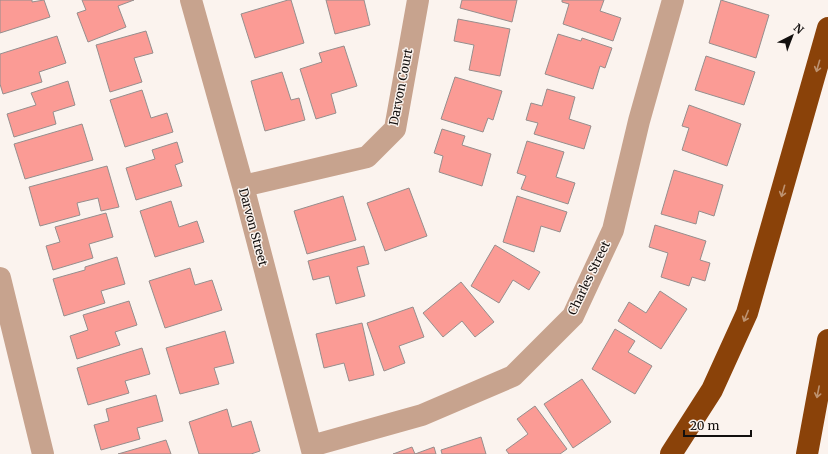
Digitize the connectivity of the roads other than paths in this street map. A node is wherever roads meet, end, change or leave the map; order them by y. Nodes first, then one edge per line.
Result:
1 (191, 0) edge
2 (418, 0) edge
3 (673, 0) edge
4 (828, 28) edge
5 (243, 186) junction
6 (0, 278) edge
7 (828, 340) edge
8 (312, 450) edge
9 (43, 454) edge
10 (671, 454) edge
11 (807, 454) edge

1 - 5 street, Darvon Street
2 - 5 street, Darvon Court
3 - 8 street, Charles Street
4 -> 10 highway
5 - 8 street, Darvon Street
6 - 9 street
7 -> 11 highway

